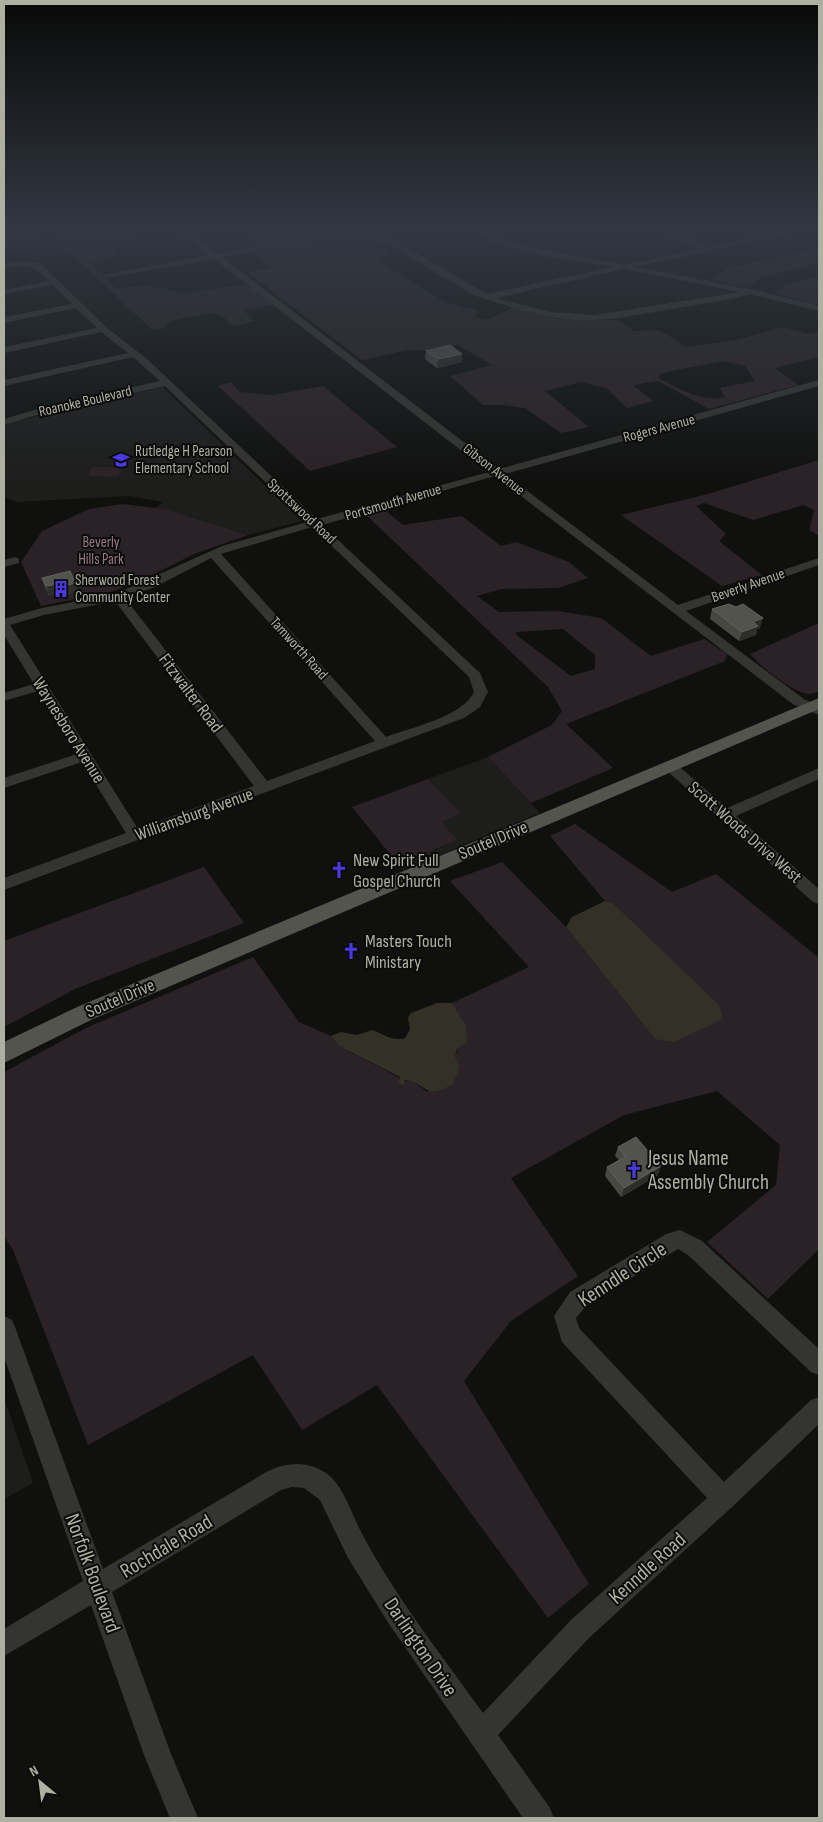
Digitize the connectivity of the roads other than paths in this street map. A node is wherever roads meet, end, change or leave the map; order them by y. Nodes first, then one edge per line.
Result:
1 (38, 313) edge
2 (86, 313) edge
3 (291, 313) edge
4 (550, 313) edge
5 (625, 313) edge
6 (4, 320) edge
7 (103, 329) junction
8 (4, 350) edge
9 (135, 354) junction
10 (4, 382) edge
11 (166, 382) junction
12 (819, 383) edge
13 (4, 422) edge
14 (499, 472) junction
15 (315, 524) junction
16 (213, 553) junction
17 (819, 561) edge
18 (118, 598) junction
19 (677, 610) junction
20 (4, 624) edge
21 (41, 686) junction
22 (4, 697) edge
23 (816, 707) edge
24 (384, 743) junction
25 (85, 756) junction
26 (670, 766) junction
27 (819, 773) edge
28 (4, 783) edge
29 (264, 788) junction
30 (726, 815) junction
31 (135, 836) junction
32 (4, 884) edge
33 (817, 892) edge
34 (4, 1053) edge
35 (4, 1327) edge
36 (819, 1364) edge
37 (819, 1408) edge
38 (305, 1476) joint
39 (724, 1499) junction
40 (98, 1587) junction
41 (4, 1643) edge
42 (481, 1734) junction
43 (184, 1818) edge
44 (540, 1818) edge

1 - 6 street
2 - 7 street, Spottswood Road
3 - 14 street, Gibson Avenue
4 - 5 street
7 - 8 street
7 - 9 street, Spottswood Road
9 - 10 street
9 - 11 street, Spottswood Road
11 - 13 street, Roanoke Boulevard
11 - 15 street, Spottswood Road
12 - 14 street, Rogers Avenue
14 - 15 street, Portsmouth Avenue
14 - 19 street, Gibson Avenue
15 - 16 street, Portsmouth Avenue
15 - 24 street, Spottswood Road
16 - 18 street, Portsmouth Avenue
16 - 24 street, Tamworth Road
17 - 19 street, Beverly Avenue
18 - 20 street, Portsmouth Avenue
18 - 29 street, Fitzwalter Road
19 - 23 street, Gibson Avenue
20 - 21 street, Waynesboro Avenue
21 - 22 street
21 - 25 street, Waynesboro Avenue
23 - 26 main road, Soutel Drive
24 - 29 street, Williamsburg Avenue
25 - 28 street
25 - 31 street, Waynesboro Avenue
26 - 30 street, Scott Woods Drive West
26 - 34 main road, Soutel Drive
27 - 30 street
29 - 31 street, Williamsburg Avenue
30 - 33 street, Scott Woods Drive West
31 - 32 street, Williamsburg Avenue
35 - 40 street, Norfolk Boulevard
36 - 39 street, Kenndle Circle
37 - 39 street, Kenndle Road
38 - 40 street, Rochdale Road
38 - 42 street, Darlington Drive
39 - 42 street, Kenndle Road
40 - 41 street, Rochdale Road
40 - 43 street, Norfolk Boulevard
42 - 44 street, Darlington Drive

